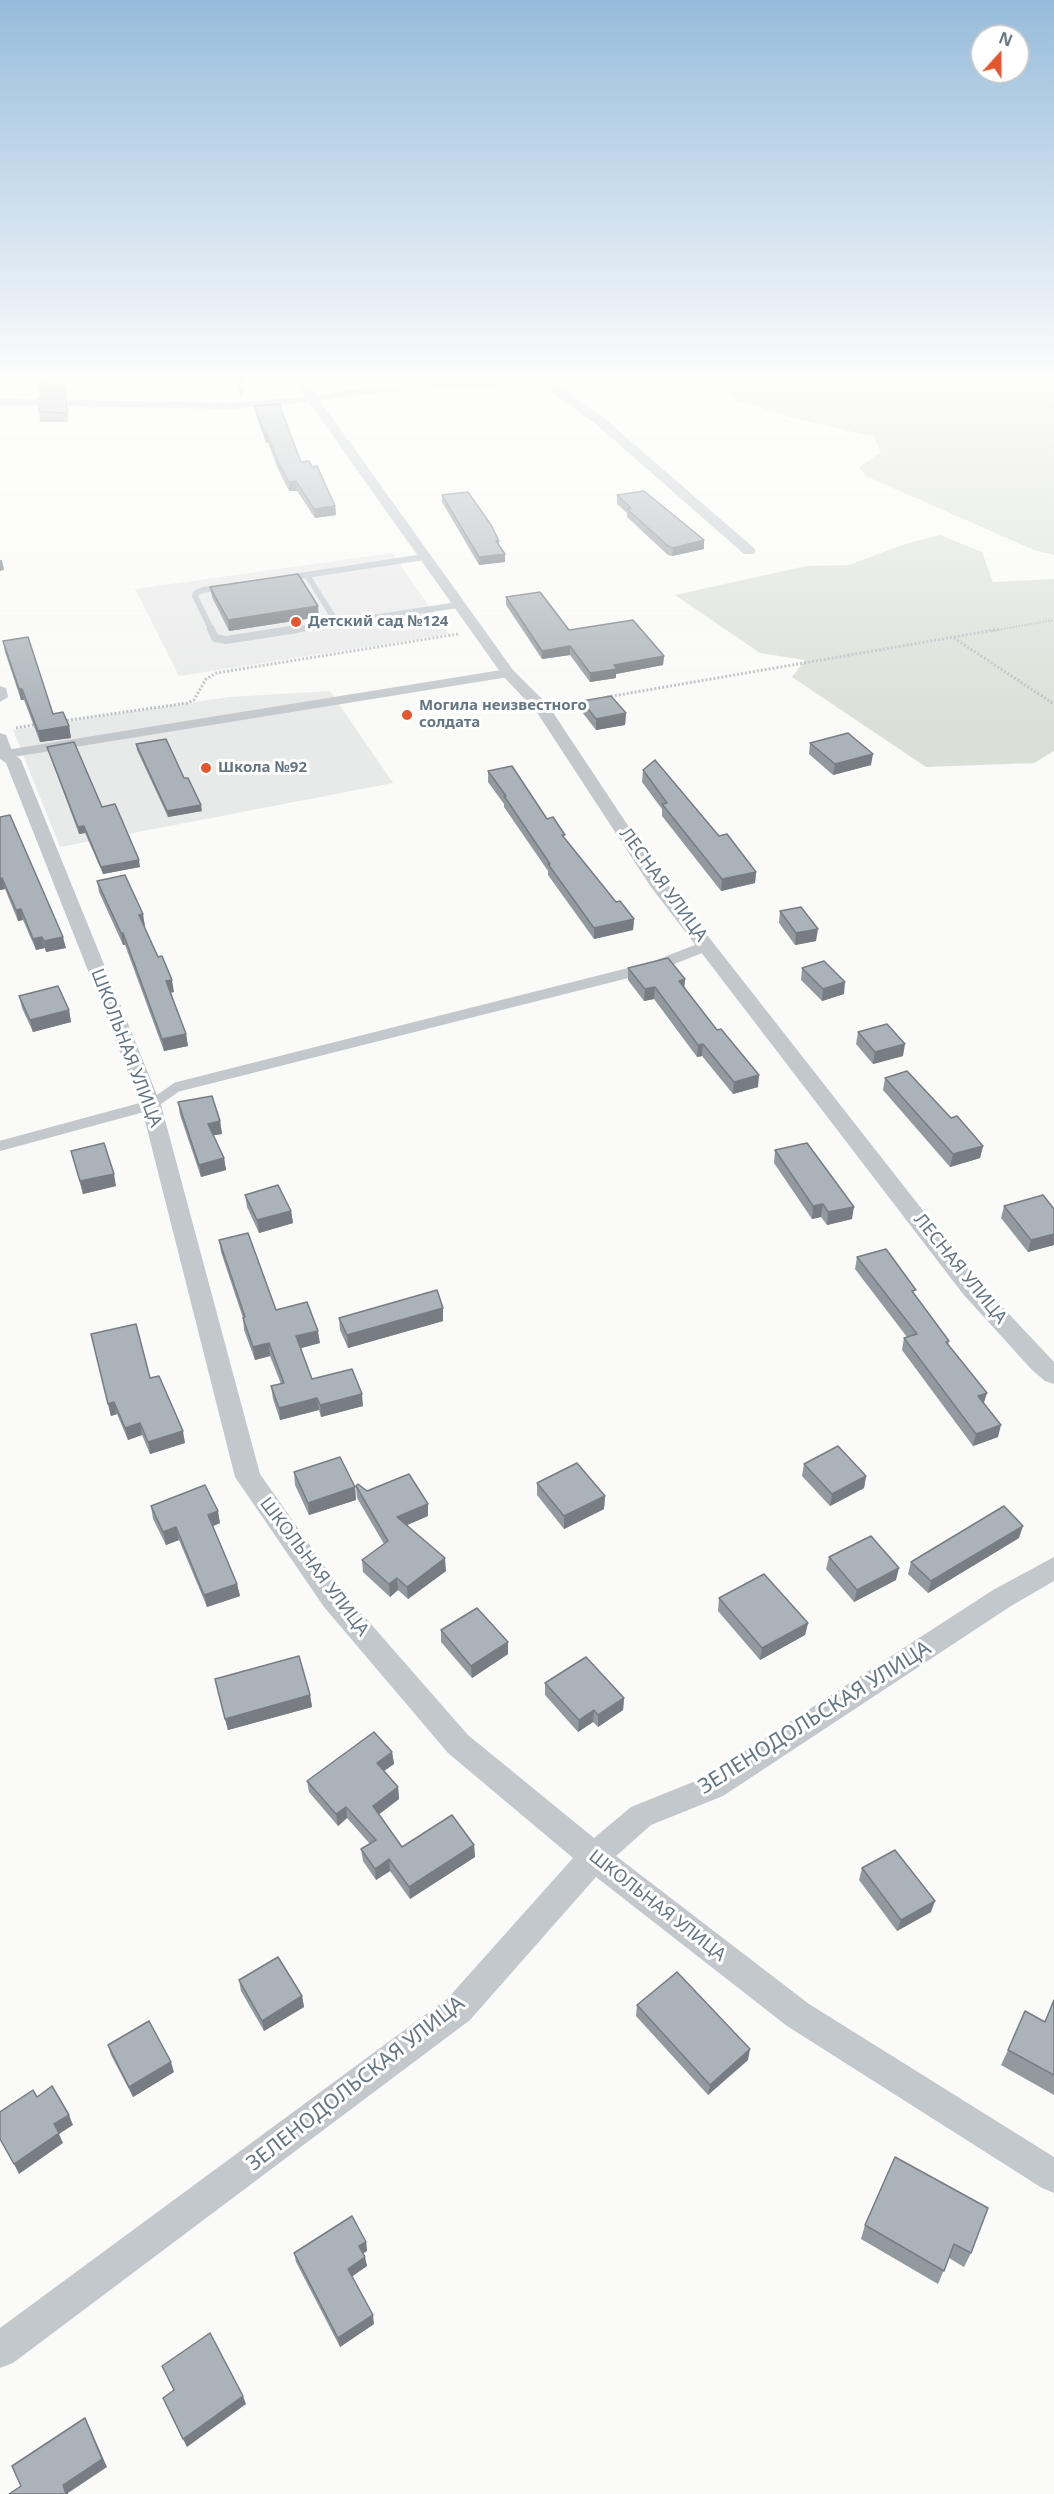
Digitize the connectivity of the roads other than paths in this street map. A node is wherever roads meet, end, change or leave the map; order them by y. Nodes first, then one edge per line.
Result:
1 (379, 493) edge
2 (683, 493) edge
3 (749, 551) dead end
4 (424, 557) junction
5 (307, 575) junction
6 (272, 580) edge
7 (226, 586) edge
8 (458, 605) junction
9 (337, 623) junction
10 (508, 673) junction
11 (0, 691) edge
12 (0, 696) edge
13 (4, 744) edge
14 (707, 946) junction
15 (151, 1106) junction
16 (0, 1146) edge
17 (1054, 1375) edge
18 (1054, 1568) edge
19 (594, 1857) junction
20 (1054, 2176) edge
21 (0, 2350) edge

1 - 4 street, ЛЕСНАЯ УЛИЦА
2 - 3 street
4 - 5 lane
4 - 8 street, ЛЕСНАЯ УЛИЦА
5 - 6 lane
5 - 9 lane
7 - 9 lane
8 - 9 lane
8 - 10 street, ЛЕСНАЯ УЛИЦА
10 - 13 lane
10 - 14 street, ЛЕСНАЯ УЛИЦА
11 - 12 street
13 - 15 street, ШКОЛЬНАЯ УЛИЦА
14 - 15 lane
14 - 17 street, ЛЕСНАЯ УЛИЦА
15 - 16 lane
15 - 19 street, ШКОЛЬНАЯ УЛИЦА
18 - 19 street, ЗЕЛЕНОДОЛЬСКАЯ УЛИЦА
19 - 20 street, ШКОЛЬНАЯ УЛИЦА
19 - 21 street, ЗЕЛЕНОДОЛЬСКАЯ УЛИЦА

